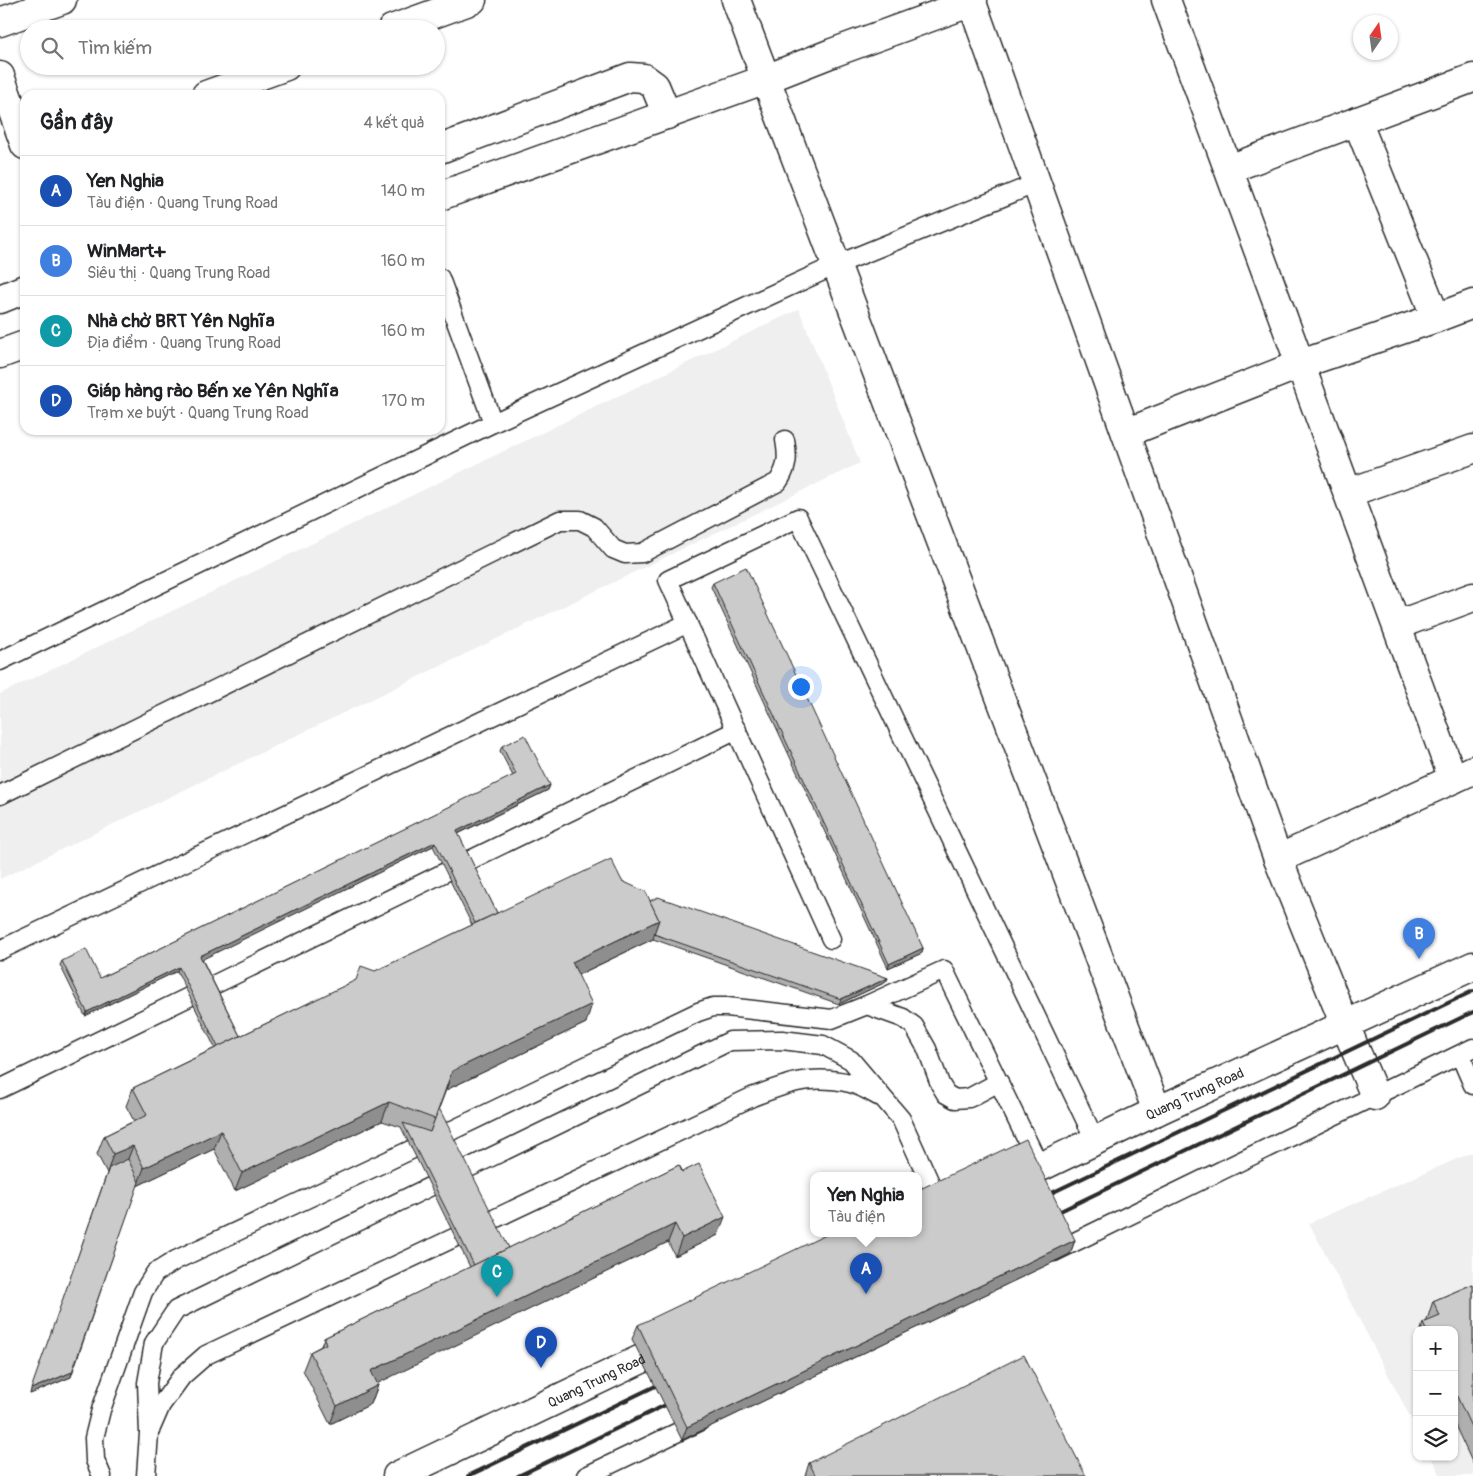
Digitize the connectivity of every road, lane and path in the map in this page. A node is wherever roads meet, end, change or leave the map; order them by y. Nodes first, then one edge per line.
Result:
1 (62, 0) edge
2 (472, 0) edge
3 (736, 0) edge
4 (1166, 0) edge
5 (972, 1) edge
6 (417, 20) edge
7 (0, 22) edge
8 (261, 75) edge
9 (0, 76) edge
10 (1473, 78) edge
11 (766, 79) junction
12 (220, 90) edge
13 (667, 115) junction
14 (1358, 122) junction
15 (20, 131) edge
16 (445, 148) edge
17 (1229, 169) junction
18 (1037, 183) junction
19 (445, 194) edge
20 (836, 265) junction
21 (20, 292) edge
22 (445, 292) edge
23 (0, 299) edge
24 (1473, 304) edge
25 (1436, 318) junction
26 (20, 348) edge
27 (0, 354) edge
28 (1301, 364) junction
29 (493, 423) junction
30 (1126, 433) junction
31 (785, 440) dead end
32 (1473, 449) edge
33 (1348, 493) junction
34 (1473, 597) edge
35 (688, 623) junction
36 (1397, 625) junction
37 (0, 661) edge
38 (737, 730) junction
39 (1463, 774) edge
40 (0, 795) edge
41 (1278, 859) junction
42 (831, 939) dead end
43 (0, 950) edge
44 (1473, 966) edge
45 (867, 1005) junction
46 (1345, 1025) junction
47 (1466, 1051) edge
48 (999, 1082) junction
49 (1473, 1085) edge
50 (0, 1089) edge
51 (1375, 1096) junction
52 (884, 1098) junction
53 (1157, 1110) junction
54 (1095, 1140) junction
55 (1040, 1167) junction
56 (953, 1210) joint
57 (1040, 1258) edge
58 (701, 1331) edge
59 (712, 1416) edge
60 (149, 1433) junction
61 (589, 1475) edge
62 (102, 1476) edge
63 (146, 1476) edge
64 (397, 1476) edge

1 - 7 main road
2 - 6 main road
3 - 11 main road
4 - 17 main road
5 - 11 main road
5 - 18 main road
8 - 12 main road
9 - 15 main road
10 - 14 main road
11 - 13 main road
11 - 20 main road
13 - 16 main road
13 - 19 main road
14 - 17 main road
14 - 25 main road
17 - 28 main road
18 - 20 lane
18 - 30 main road
20 - 29 lane
20 - 53 main road
21 - 23 main road
22 - 29 lane
24 - 25 main road
25 - 28 main road
26 - 27 main road
28 - 30 main road
28 - 33 main road
29 - 37 lane
30 - 41 main road
31 - 40 lane
32 - 33 main road
33 - 36 main road
34 - 36 main road
35 - 38 lane
35 - 43 lane
35 - 54 lane
36 - 39 main road
38 - 42 lane
38 - 50 lane
39 - 41 main road
41 - 46 main road
44 - 46 main road, Quang Trung Road
45 - 48 lane
45 - 48 lane
45 - 62 lane
46 - 51 main road
46 - 53 main road, Quang Trung Road
47 - 49 lane
47 - 51 lane
48 - 55 lane
51 - 57 lane
52 - 56 lane
52 - 60 lane
52 - 60 lane
53 - 54 main road, Quang Trung Road
54 - 55 main road, Quang Trung Road
55 - 56 main road, Quang Trung Road
58 - 64 main road, Quang Trung Road
59 - 61 lane
60 - 63 lane

